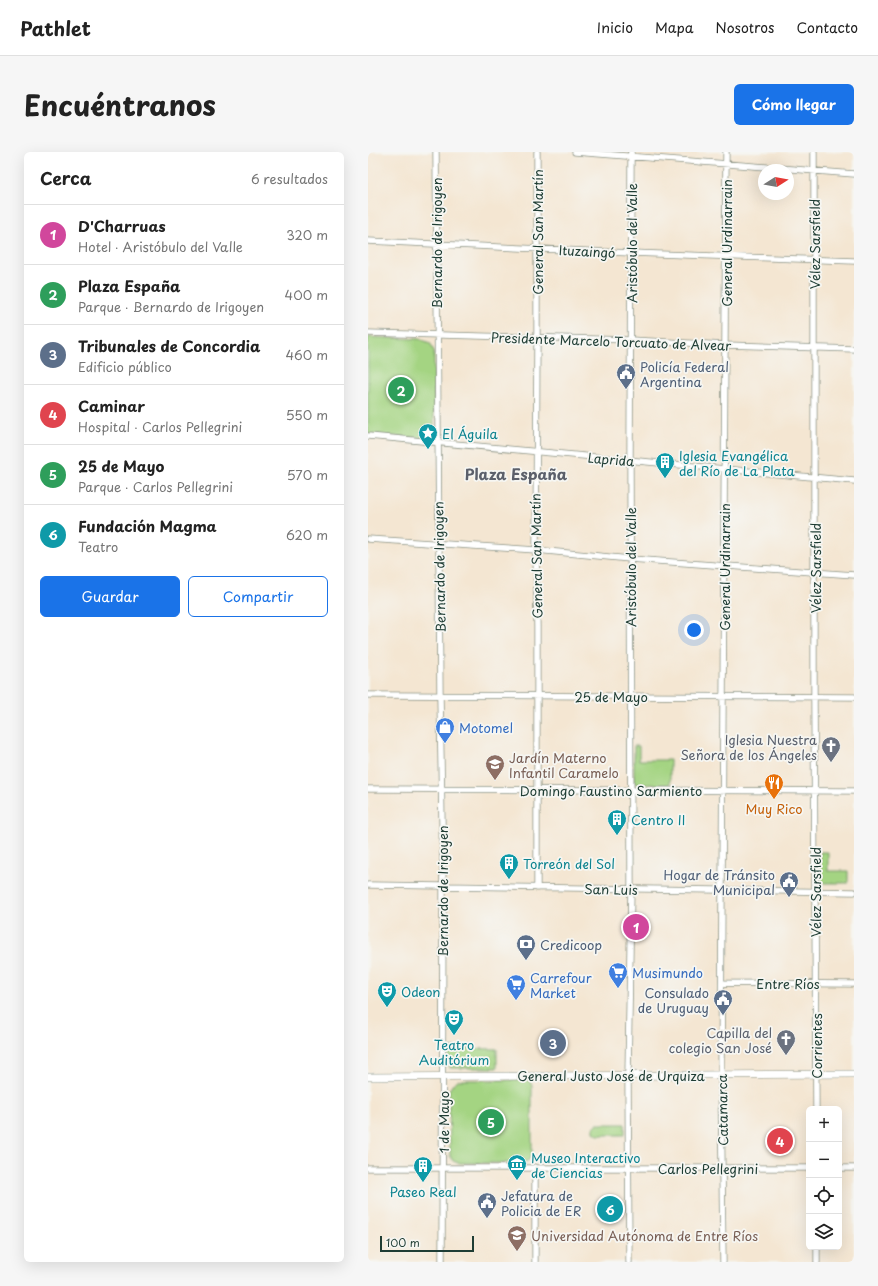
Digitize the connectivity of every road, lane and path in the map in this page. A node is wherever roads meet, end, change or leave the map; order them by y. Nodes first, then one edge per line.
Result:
1 (436, 152) edge
2 (537, 152) edge
3 (575, 152) edge
4 (726, 152) edge
5 (814, 152) edge
6 (631, 155) edge
7 (726, 164) junction
8 (814, 170) junction
9 (854, 174) edge
10 (368, 241) edge
11 (436, 243) junction
12 (537, 248) junction
13 (631, 253) junction
14 (725, 257) junction
15 (814, 259) junction
16 (854, 261) edge
17 (368, 333) edge
18 (437, 336) junction
19 (537, 337) junction
20 (630, 340) junction
21 (725, 345) junction
22 (815, 348) junction
23 (854, 349) edge
24 (368, 436) edge
25 (438, 443) junction
26 (536, 452) junction
27 (630, 461) junction
28 (725, 469) junction
29 (815, 478) junction
30 (854, 481) edge
31 (368, 539) edge
32 (439, 544) junction
33 (536, 550) junction
34 (630, 559) junction
35 (724, 566) junction
36 (815, 572) junction
37 (854, 575) edge
38 (368, 695) edge
39 (440, 696) junction
40 (537, 696) junction
41 (630, 696) junction
42 (724, 697) junction
43 (814, 697) junction
44 (854, 697) edge
45 (368, 789) edge
46 (442, 790) junction
47 (537, 790) junction
48 (630, 791) junction
49 (724, 791) junction
50 (815, 791) junction
51 (854, 791) edge
52 (368, 885) edge
53 (443, 886) junction
54 (537, 888) junction
55 (631, 890) junction
56 (723, 890) junction
57 (816, 892) junction
58 (854, 892) edge
59 (442, 981) joint
60 (723, 983) junction
61 (816, 983) junction
62 (854, 984) edge
63 (816, 1074) junction
64 (854, 1074) edge
65 (721, 1075) junction
66 (628, 1076) junction
67 (368, 1077) edge
68 (443, 1077) junction
69 (816, 1106) edge
70 (443, 1167) junction
71 (535, 1167) junction
72 (629, 1167) junction
73 (368, 1168) edge
74 (723, 1168) junction
75 (806, 1168) edge
76 (842, 1168) edge
77 (854, 1168) edge
78 (817, 1250) edge
79 (442, 1262) edge
80 (535, 1262) edge
81 (629, 1262) edge
82 (722, 1262) edge
83 (818, 1262) edge

1 - 11 street, Bernardo de Irigoyen
2 - 12 street, General San Martín
3 - 6 street
4 - 7 street, General Urdinarrain
5 - 8 street, Vélez Sarsfield
6 - 7 street
6 - 13 street, Aristóbulo del Valle
7 - 8 street
7 - 14 street, General Urdinarrain
8 - 9 street
8 - 15 street, Vélez Sarsfield
10 - 11 street, Ituzaingó
11 - 12 street, Ituzaingó
11 - 18 street, Bernardo de Irigoyen
12 - 13 street, Ituzaingó
12 - 19 street, General San Martín
13 - 14 street, Ituzaingó
13 - 20 street, Aristóbulo del Valle
14 - 15 street, Ituzaingó
14 - 21 street, General Urdinarrain
15 - 16 street, Ituzaingó
15 - 22 street, Vélez Sarsfield
17 - 18 street, Presidente Marcelo Torcuato de Alvear
18 - 19 street, Presidente Marcelo Torcuato de Alvear
18 - 25 street, Bernardo de Irigoyen
19 - 20 street, Presidente Marcelo Torcuato de Alvear
19 - 26 street, General San Martín
20 - 21 street, Presidente Marcelo Torcuato de Alvear
20 - 27 street, Aristóbulo del Valle
21 - 22 street, Presidente Marcelo Torcuato de Alvear
21 - 28 street, General Urdinarrain
22 - 23 street, Presidente Marcelo Torcuato de Alvear
22 - 29 street, Vélez Sarsfield
24 - 25 street, Laprida
25 - 26 street, Laprida
25 - 32 street, Bernardo de Irigoyen
26 - 27 street, Laprida
26 - 33 street, General San Martín
27 - 28 street, Laprida
27 - 34 street, Aristóbulo del Valle
28 - 29 street, Laprida
28 - 35 street, General Urdinarrain
29 - 30 street, Laprida
29 - 36 street, Vélez Sarsfield
31 - 32 street
32 - 33 street
32 - 39 street, Bernardo de Irigoyen
33 - 34 street
33 - 40 street, General San Martín
34 - 35 street
34 - 41 street, Aristóbulo del Valle
35 - 36 street
35 - 42 street, General Urdinarrain
36 - 37 street
36 - 43 street, Vélez Sarsfield
38 - 39 street, 25 de Mayo
39 - 40 street, 25 de Mayo
39 - 46 street, Bernardo de Irigoyen
40 - 41 street, 25 de Mayo
40 - 47 street, General San Martín
41 - 42 street, 25 de Mayo
41 - 48 street, Aristóbulo del Valle
42 - 43 street, 25 de Mayo
42 - 49 street, General Urdinarrain
43 - 44 street, 25 de Mayo
43 - 50 street, Vélez Sarsfield
45 - 46 street, Domingo Faustino Sarmiento
46 - 47 street, Domingo Faustino Sarmiento
46 - 53 street, Bernardo de Irigoyen
47 - 48 street, Domingo Faustino Sarmiento
47 - 54 street, General San Martín
48 - 49 street, Domingo Faustino Sarmiento
48 - 55 street, Aristóbulo del Valle
49 - 50 street, Domingo Faustino Sarmiento
49 - 56 street, General Urdinarrain
50 - 51 street, Domingo Faustino Sarmiento
50 - 57 street, Vélez Sarsfield
52 - 53 street, San Luis
53 - 54 street, San Luis
53 - 59 street, Bernardo de Irigoyen
54 - 55 street, San Luis
55 - 56 street, San Luis
55 - 66 street, Aristóbulo del Valle
56 - 57 street, San Luis
56 - 60 street, General Urdinarrain
57 - 58 street, San Luis
57 - 61 street, Vélez Sarsfield
59 - 68 street, 1 de Mayo
60 - 61 street, Entre Ríos
60 - 65 street, Catamarca
61 - 62 street, Entre Ríos
61 - 63 street, Corrientes
63 - 64 street, General Justo José de Urquiza
63 - 65 street, General Justo José de Urquiza
63 - 69 street, Corrientes
65 - 66 street, General Justo José de Urquiza
65 - 74 street, Catamarca
66 - 68 street, General Justo José de Urquiza
66 - 72 street, Aristóbulo del Valle
67 - 68 street, General Justo José de Urquiza
68 - 70 street, 1 de Mayo
70 - 71 street, Carlos Pellegrini
70 - 73 street, Carlos Pellegrini
70 - 79 street, 1 de Mayo
71 - 72 street, Carlos Pellegrini
71 - 80 street
72 - 74 street, Carlos Pellegrini
72 - 81 street, Aristóbulo del Valle
74 - 75 street, Carlos Pellegrini
74 - 82 street, Catamarca
76 - 77 street
78 - 83 street

